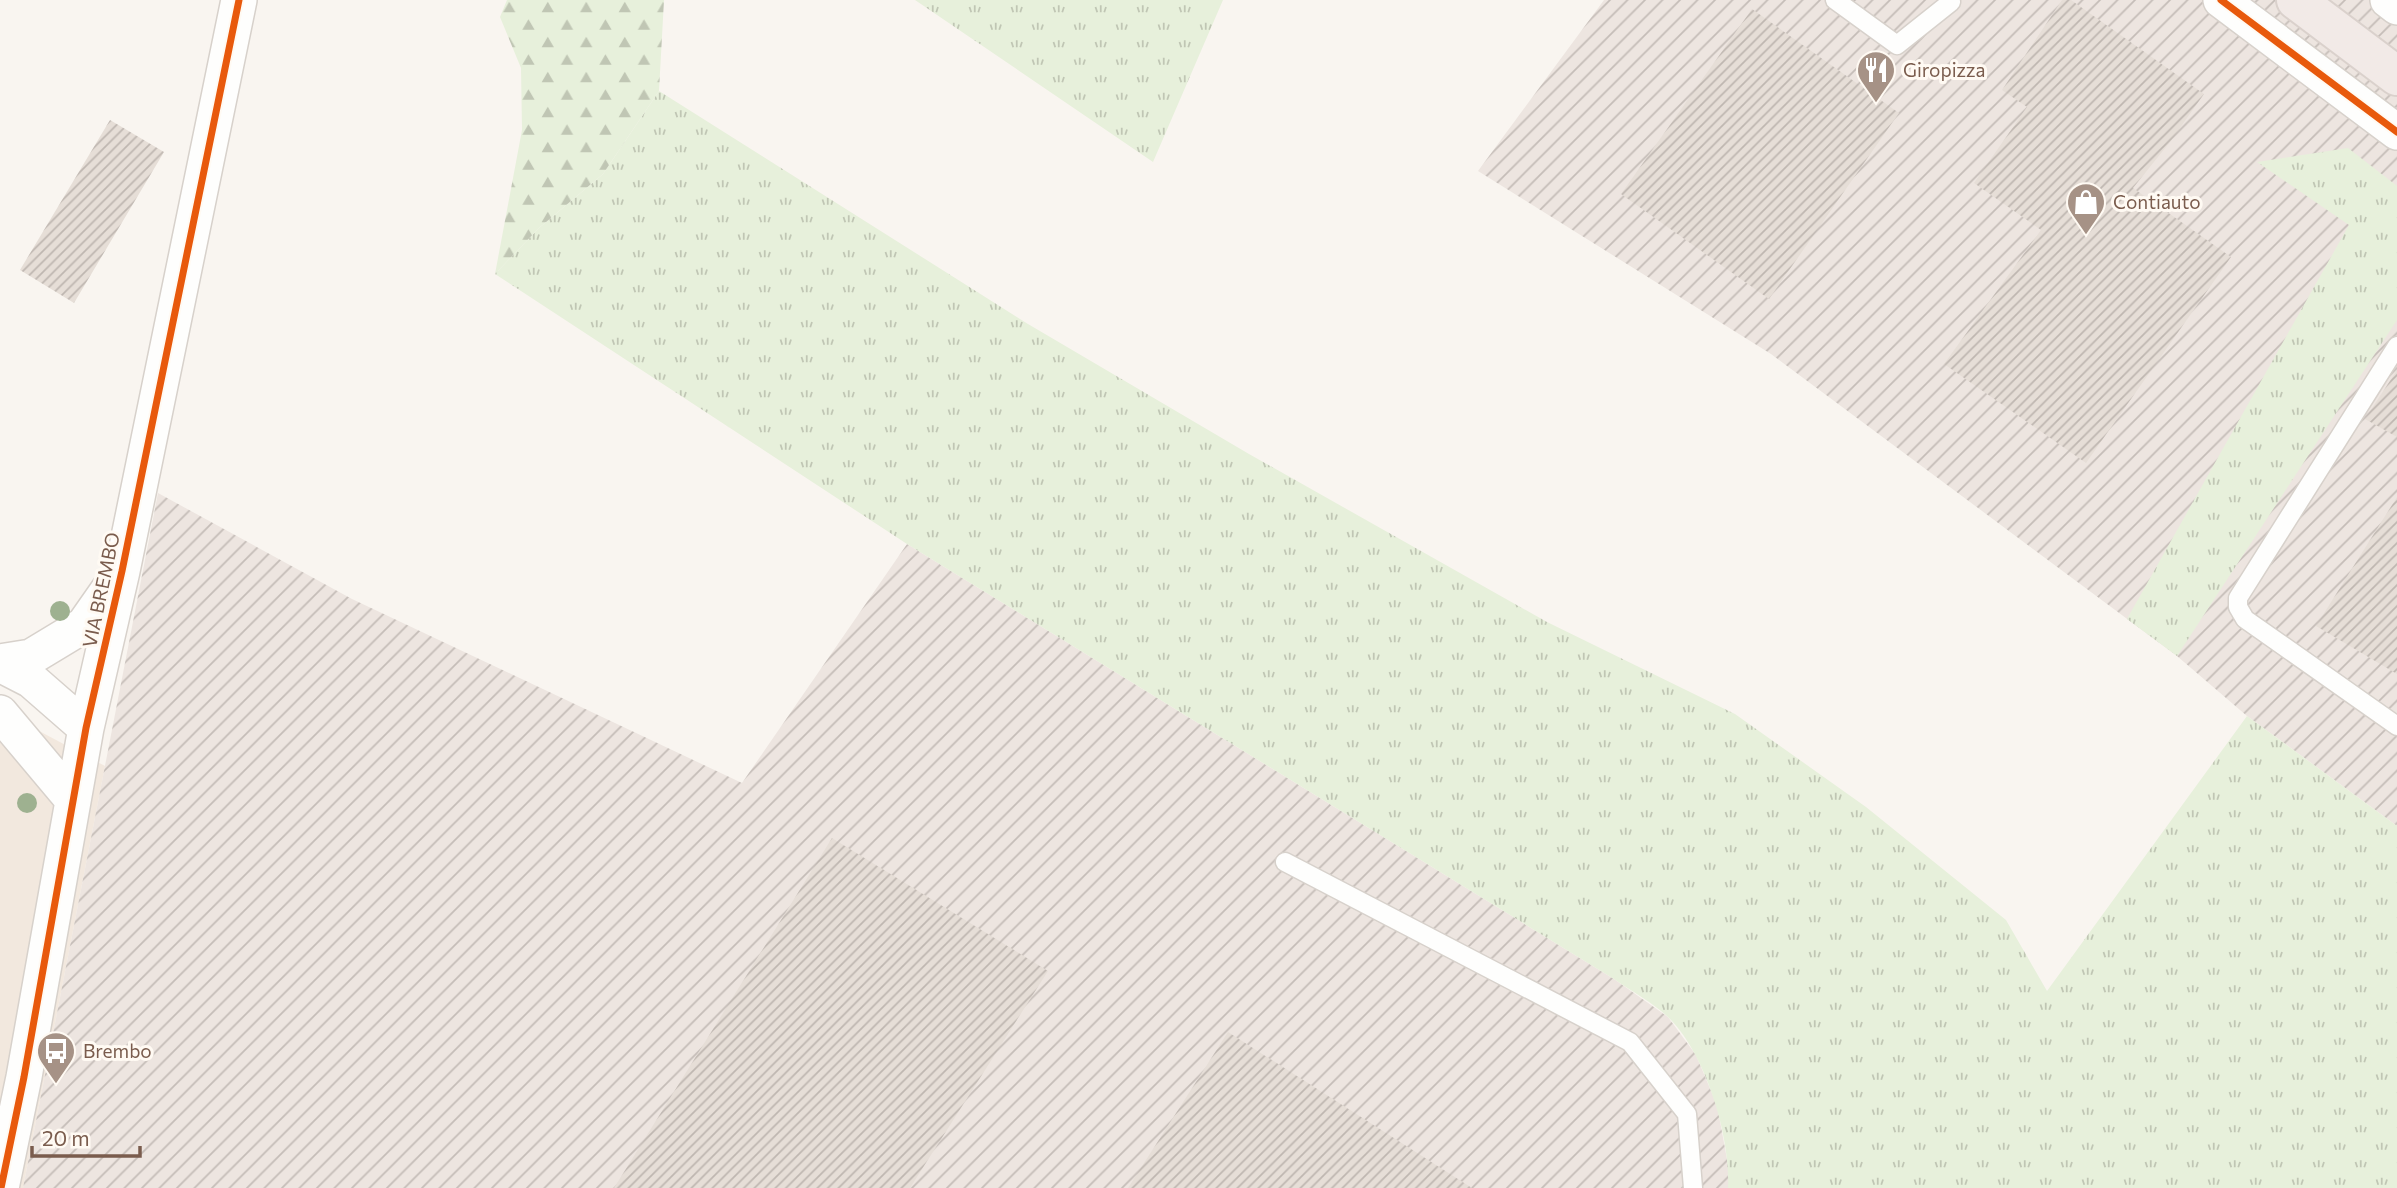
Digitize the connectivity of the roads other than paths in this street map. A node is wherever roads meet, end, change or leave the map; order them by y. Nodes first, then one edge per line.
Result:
1 (239, 0) edge
2 (1835, 0) edge
3 (1948, 0) edge
4 (2221, 0) edge
5 (2296, 0) edge
6 (2388, 0) edge
7 (2397, 7) edge
8 (2397, 75) edge
9 (2397, 132) edge
10 (2397, 346) edge
11 (122, 571) junction
12 (0, 663) edge
13 (0, 713) edge
14 (2397, 726) edge
15 (86, 728) junction
16 (73, 800) junction
17 (1284, 862) dead end
18 (1, 1188) edge
19 (1693, 1188) edge

1 - 11 street, VIA BREMBO
2 - 3 lane
4 - 9 street
5 - 8 highway
6 - 7 street
10 - 14 lane
11 - 12 street
11 - 15 street, VIA BREMBO
12 - 15 street
13 - 16 street
15 - 16 street, VIA BREMBO
16 - 18 street, VIA BREMBO
17 - 19 lane

